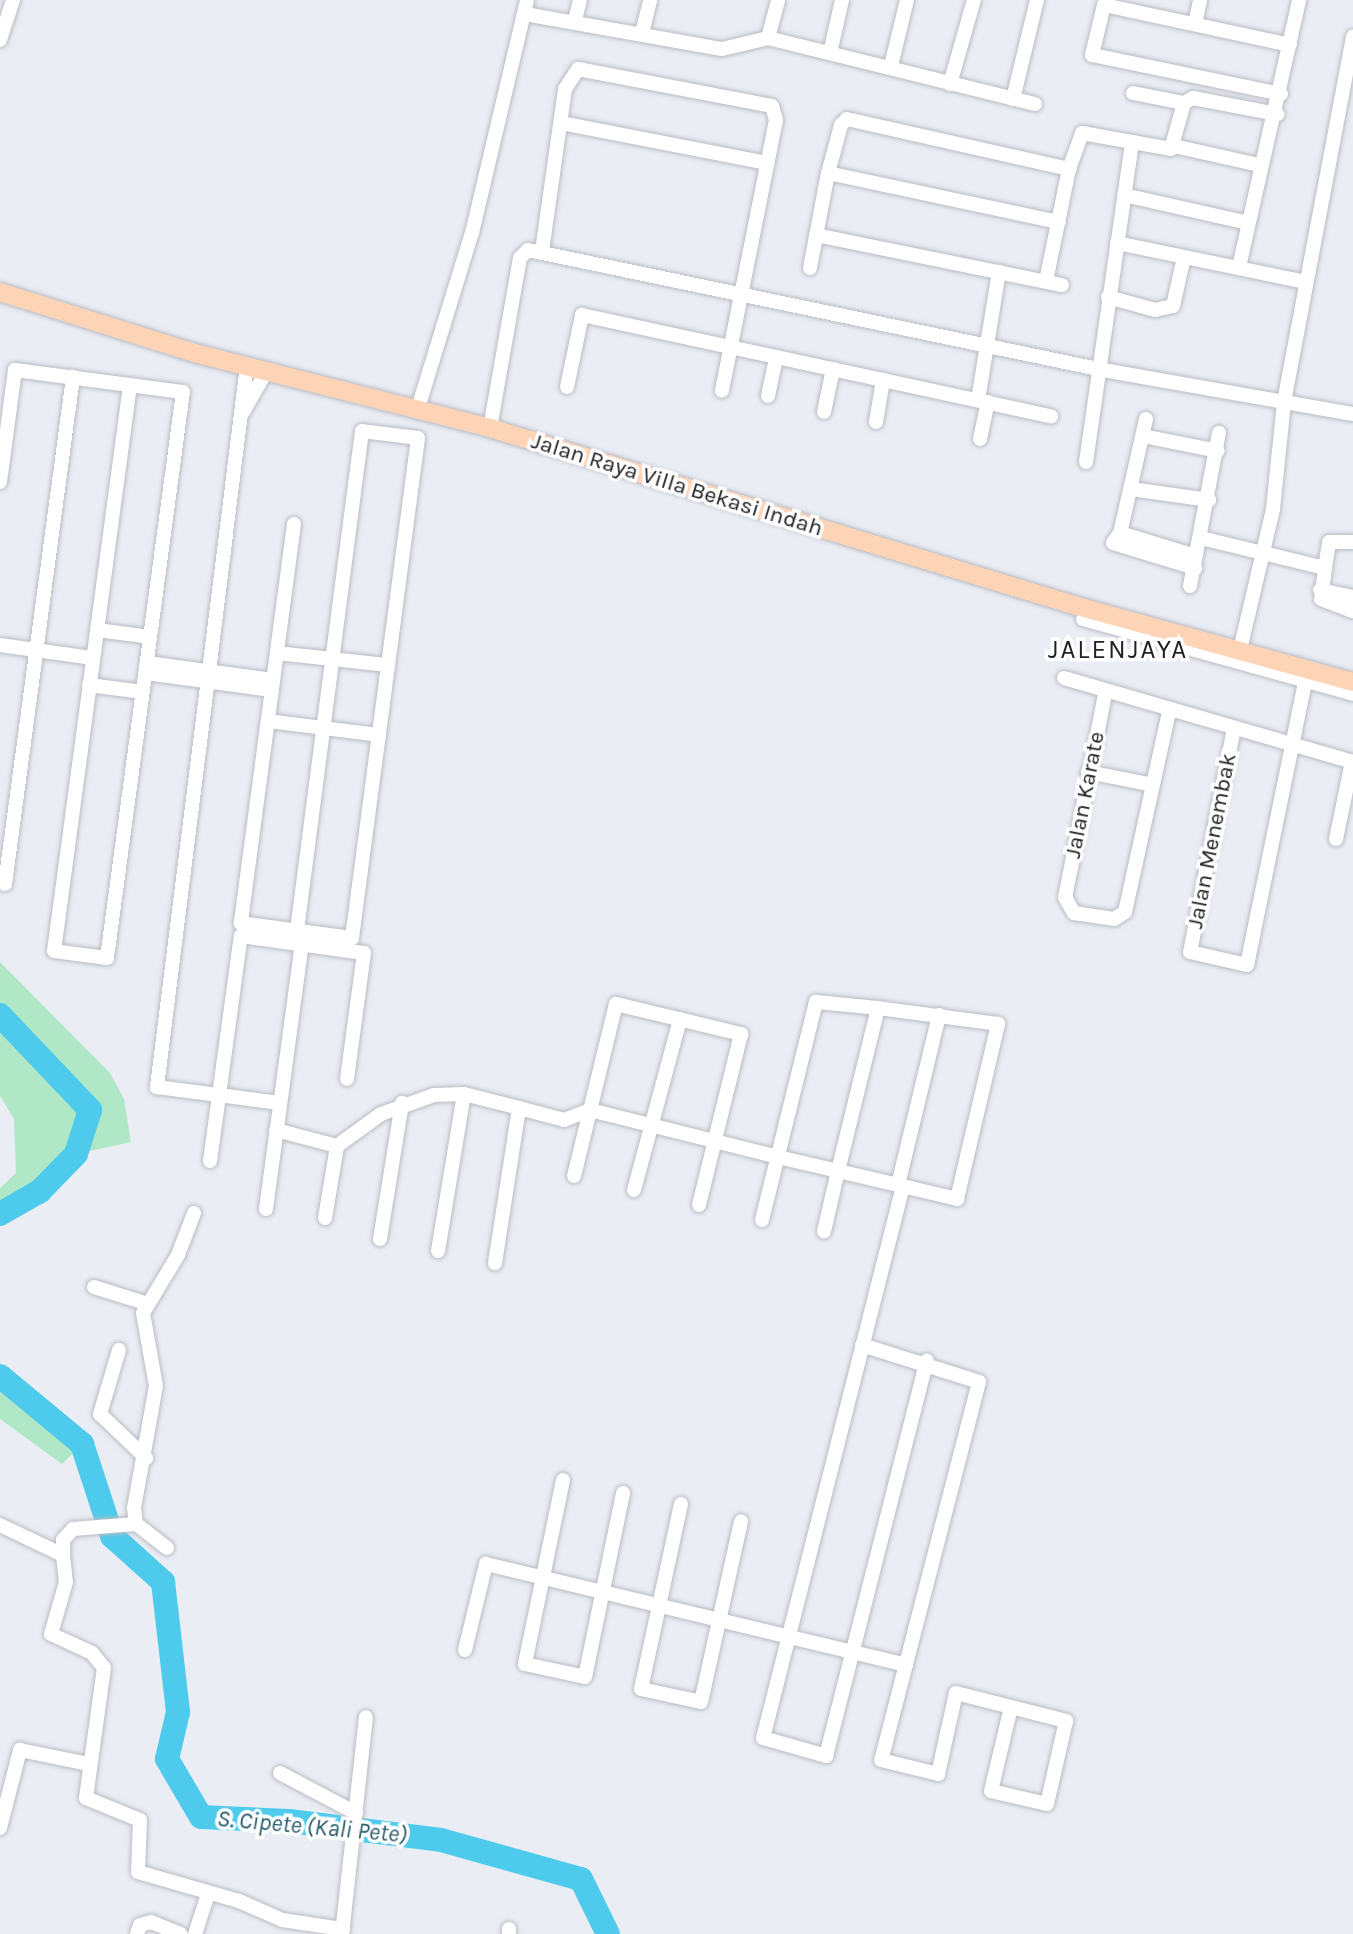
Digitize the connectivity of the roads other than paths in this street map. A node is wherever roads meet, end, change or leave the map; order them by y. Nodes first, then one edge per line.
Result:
1 (13, 0) edge
2 (580, 0) edge
3 (650, 0) edge
4 (778, 0) edge
5 (842, 0) edge
6 (907, 0) edge
7 (974, 0) edge
8 (1037, 0) edge
9 (1200, 0) edge
10 (1299, 0) edge
11 (526, 7) edge
12 (575, 20) junction
13 (1195, 23) junction
14 (642, 33) junction
15 (1353, 36) edge
16 (768, 38) junction
17 (0, 40) edge
18 (1290, 45) junction
19 (830, 53) junction
20 (891, 66) junction
21 (950, 84) junction
22 (1133, 93) dead end
23 (1281, 94) junction
24 (1013, 99) junction
25 (1184, 103) junction
26 (1035, 104) dead end
27 (1277, 114) junction
28 (561, 123) junction
29 (1132, 142) junction
30 (1174, 146) junction
31 (767, 163) junction
32 (1259, 165) junction
33 (1069, 169) junction
34 (828, 173) junction
35 (1124, 195) junction
36 (1059, 222) junction
37 (1248, 223) junction
38 (816, 235) junction
39 (1118, 243) junction
40 (542, 251) junction
41 (1184, 257) junction
42 (1239, 267) junction
43 (810, 268) dead end
44 (999, 272) junction
45 (1046, 281) junction
46 (1305, 282) junction
47 (1062, 285) dead end
48 (0, 292) edge
49 (744, 294) junction
50 (1108, 297) junction
51 (991, 346) junction
52 (733, 347) junction
53 (776, 356) junction
54 (247, 366) junction
55 (833, 369) junction
56 (15, 370) junction
57 (1103, 370) junction
58 (266, 372) junction
59 (73, 377) junction
60 (883, 380) junction
61 (130, 385) junction
62 (567, 387) dead end
63 (722, 391) dead end
64 (768, 396) dead end
65 (983, 401) junction
66 (1284, 402) junction
67 (0, 408) edge
68 (418, 408) junction
69 (243, 412) junction
70 (824, 412) dead end
71 (1353, 414) edge
72 (1051, 416) dead end
73 (1146, 419) dead end
74 (876, 422) dead end
75 (490, 428) junction
76 (1219, 433) dead end
77 (1143, 436) junction
78 (980, 439) dead end
79 (1218, 451) junction
80 (1086, 462) dead end
81 (0, 482) edge
82 (1131, 489) junction
83 (1209, 500) junction
84 (294, 524) dead end
85 (1201, 538) junction
86 (1353, 542) edge
87 (1263, 557) junction
88 (1196, 562) junction
89 (1325, 568) junction
90 (1190, 586) dead end
91 (1320, 590) junction
92 (1353, 597) edge
93 (1353, 611) edge
94 (1083, 619) dead end
95 (97, 630) junction
96 (150, 637) junction
97 (0, 645) edge
98 (36, 650) junction
99 (1240, 650) junction
100 (277, 653) junction
101 (93, 657) junction
102 (332, 659) junction
103 (388, 665) junction
104 (146, 668) junction
105 (1306, 674) junction
106 (209, 676) junction
107 (1065, 678) dead end
108 (1353, 681) edge
109 (89, 685) junction
110 (273, 685) junction
111 (143, 692) junction
112 (1105, 694) junction
113 (1353, 694) edge
114 (1169, 712) junction
115 (268, 721) junction
116 (323, 728) junction
117 (1234, 728) junction
118 (379, 735) junction
119 (1290, 744) junction
120 (1352, 762) edge
121 (1088, 772) junction
122 (1153, 785) junction
123 (1336, 839) dead end
124 (5, 884) dead end
125 (299, 937) junction
126 (878, 1008) junction
127 (939, 1015) junction
128 (680, 1019) junction
129 (347, 1079) dead end
130 (464, 1094) junction
131 (219, 1095) junction
132 (280, 1103) junction
133 (402, 1103) junction
134 (519, 1108) junction
135 (590, 1110) junction
136 (652, 1125) junction
137 (276, 1130) junction
138 (715, 1141) junction
139 (337, 1146) junction
140 (778, 1157) junction
141 (210, 1161) dead end
142 (838, 1171) junction
143 (574, 1176) dead end
144 (900, 1186) junction
145 (634, 1190) dead end
146 (699, 1205) dead end
147 (266, 1209) dead end
148 (194, 1213) dead end
149 (325, 1218) dead end
150 (762, 1220) dead end
151 (824, 1231) dead end
152 (380, 1239) dead end
153 (438, 1251) dead end
154 (495, 1264) dead end
155 (94, 1287) dead end
156 (145, 1303) junction
157 (862, 1345) junction
158 (119, 1350) dead end
159 (927, 1361) junction
160 (146, 1458) junction
161 (563, 1480) dead end
162 (623, 1493) dead end
163 (681, 1504) dead end
164 (741, 1521) dead end
165 (130, 1524) junction
166 (0, 1525) edge
167 (167, 1548) dead end
168 (63, 1555) junction
169 (543, 1577) junction
170 (603, 1591) junction
171 (660, 1604) junction
172 (719, 1618) junction
173 (789, 1634) junction
174 (466, 1650) dead end
175 (853, 1651) junction
176 (906, 1665) junction
177 (1011, 1707) junction
178 (366, 1717) dead end
179 (88, 1764) junction
180 (280, 1773) dead end
181 (355, 1818) junction
182 (0, 1828) edge
183 (208, 1894) junction
184 (343, 1931) edge
185 (137, 1934) edge
186 (181, 1934) edge
187 (195, 1934) edge

1 - 17 street
2 - 12 street
3 - 14 street
4 - 16 street
5 - 19 street
6 - 20 street
7 - 21 street
8 - 24 street
9 - 13 street
10 - 18 street
11 - 12 street
11 - 68 street
12 - 14 street
13 - 18 street
13 - 23 street
14 - 16 street
15 - 46 street
16 - 19 street
18 - 23 street
19 - 20 street
20 - 21 street
21 - 24 street
22 - 25 street
23 - 27 street
24 - 26 street
25 - 27 street
25 - 30 street
27 - 32 street
28 - 31 street
28 - 31 street
28 - 40 street
29 - 30 street
29 - 33 street
29 - 35 street
30 - 32 street
31 - 49 street
32 - 37 street
33 - 34 street
33 - 36 street
34 - 36 street
34 - 38 street
35 - 37 street
35 - 39 street
36 - 45 street
37 - 42 street
38 - 43 street
38 - 44 street
39 - 41 street
39 - 50 street
40 - 49 street
40 - 75 street
41 - 42 street
41 - 50 street
42 - 46 street
44 - 45 street
44 - 51 street
45 - 47 street
46 - 66 street
48 - 54 main road, Jalan Raya Villa Bekasi Indah
49 - 51 street
49 - 52 street
50 - 57 street
51 - 57 street
51 - 65 street
52 - 53 street
52 - 62 street
52 - 63 street
53 - 55 street
53 - 64 street
54 - 58 main road, Jalan Raya Villa Bekasi Indah
54 - 69 street
55 - 60 street
55 - 70 street
56 - 59 street
56 - 67 street
56 - 81 street
57 - 66 street
57 - 80 street
58 - 68 main road, Jalan Raya Villa Bekasi Indah
58 - 69 street
59 - 61 street
59 - 98 street
60 - 65 street
60 - 74 street
61 - 95 street
61 - 96 street
65 - 72 street
65 - 78 street
66 - 71 street
66 - 87 street
68 - 75 main road, Jalan Raya Villa Bekasi Indah
69 - 106 street
73 - 77 street
75 - 99 main road, Jalan Raya Villa Bekasi Indah
76 - 79 street
77 - 79 street
77 - 82 street
79 - 83 street
82 - 83 street
82 - 88 street
83 - 85 street
84 - 100 street
85 - 87 street
85 - 88 street
86 - 89 street
87 - 89 street
87 - 99 street
88 - 90 street
89 - 91 street
91 - 92 street
91 - 93 street
94 - 105 street
95 - 96 street
95 - 101 street
96 - 104 street
97 - 98 street
98 - 101 street
98 - 124 street
99 - 105 main road, Jalan Raya Villa Bekasi Indah
100 - 102 street
100 - 110 street
101 - 109 street
102 - 103 street
102 - 103 street
102 - 116 street
103 - 118 street
104 - 106 street
104 - 111 street
105 - 108 main road, Jalan Raya Villa Bekasi Indah
105 - 113 street
105 - 119 street
106 - 110 street
106 - 131 street
107 - 112 street
109 - 111 street
109 - 111 street
110 - 115 street
112 - 114 street
112 - 121 street, Jalan Karate
114 - 117 street
114 - 122 street
115 - 116 street
115 - 125 street
116 - 118 street
116 - 125 street
117 - 119 street
117 - 119 street, Jalan Menembak
118 - 125 street
119 - 120 street
120 - 123 street
121 - 122 street
121 - 122 street, Jalan Karate
125 - 129 street
125 - 131 street
125 - 132 street
126 - 127 street
126 - 140 street
126 - 142 street
127 - 144 street
127 - 144 street
128 - 135 street
128 - 136 street
128 - 138 street
130 - 133 street
130 - 134 street
130 - 153 street
131 - 132 street
131 - 141 street
132 - 137 street
133 - 139 street
133 - 152 street
134 - 135 street
134 - 154 street
135 - 136 street
135 - 143 street
136 - 138 street
136 - 145 street
137 - 139 street
137 - 147 street
138 - 140 street
138 - 146 street
139 - 149 street
140 - 142 street
140 - 150 street
142 - 144 street
142 - 151 street
144 - 157 street
148 - 156 street
155 - 156 street
156 - 160 street
157 - 159 street
157 - 173 street
158 - 160 street
159 - 175 street
159 - 176 street
160 - 165 street
161 - 169 street
162 - 170 street
163 - 171 street
164 - 172 street
165 - 167 street
165 - 168 street
166 - 168 street
168 - 179 street
169 - 170 street
169 - 170 street
169 - 174 street
170 - 171 street
171 - 172 street
171 - 172 street
172 - 173 street
173 - 175 street
173 - 175 street
175 - 176 street
176 - 177 street
177 - 177 street
178 - 181 street
179 - 182 street
179 - 183 street
180 - 181 street
181 - 184 street
183 - 184 street
183 - 187 street
185 - 186 street

